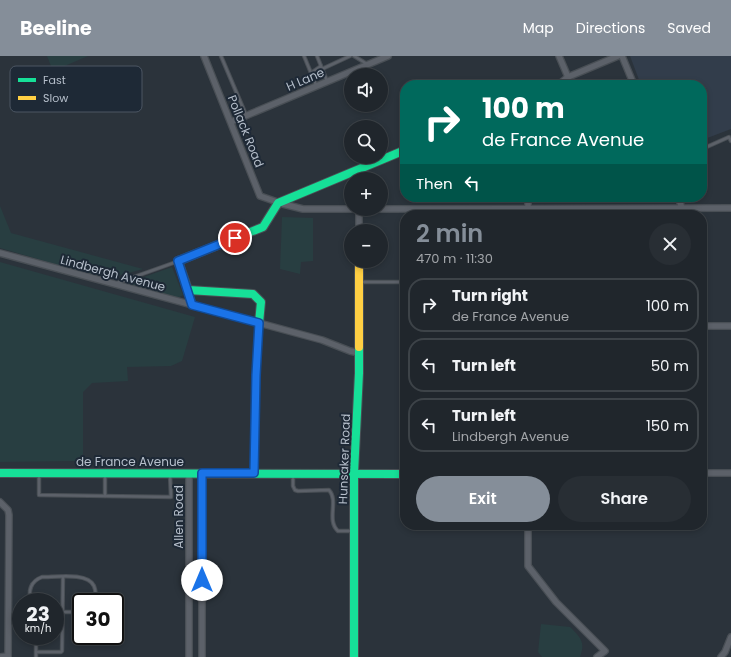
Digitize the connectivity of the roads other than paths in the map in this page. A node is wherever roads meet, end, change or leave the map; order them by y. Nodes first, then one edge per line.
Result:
1 (204, 56) edge
2 (221, 56) edge
3 (304, 56) edge
4 (317, 56) edge
5 (350, 56) edge
6 (354, 56) edge
7 (388, 56) edge
8 (559, 56) edge
9 (618, 56) edge
10 (622, 56) edge
11 (368, 64) junction
12 (322, 68) junction
13 (311, 73) junction
14 (568, 77) junction
15 (564, 80) edge
16 (632, 80) edge
17 (327, 82) junction
18 (316, 86) junction
19 (246, 116) junction
20 (231, 122) junction
21 (730, 136) edge
22 (731, 141) edge
23 (707, 147) edge
24 (400, 152) edge
25 (528, 202) edge
26 (680, 202) edge
27 (278, 203) junction
28 (528, 208) junction
29 (682, 208) junction
30 (731, 208) edge
31 (344, 209) edge
32 (388, 209) edge
33 (0, 253) edge
34 (178, 261) junction
35 (359, 268) edge
36 (359, 282) junction
37 (400, 282) edge
38 (114, 284) junction
39 (188, 290) junction
40 (192, 305) junction
41 (259, 323) junction
42 (707, 326) edge
43 (731, 326) edge
44 (359, 353) junction
45 (0, 473) edge
46 (39, 473) junction
47 (105, 473) junction
48 (170, 473) junction
49 (189, 473) junction
50 (202, 473) junction
51 (254, 473) junction
52 (293, 473) junction
53 (354, 473) junction
54 (707, 473) edge
55 (731, 473) edge
56 (400, 474) edge
57 (105, 496) junction
58 (0, 502) edge
59 (528, 530) edge
60 (354, 531) junction
61 (63, 577) junction
62 (30, 593) edge
63 (63, 593) edge
64 (96, 593) edge
65 (731, 637) edge
66 (36, 645) edge
67 (62, 645) edge
68 (36, 652) junction
69 (0, 657) edge
70 (8, 657) edge
71 (36, 657) edge
72 (189, 657) edge
73 (202, 657) edge
74 (354, 657) edge
75 (596, 657) edge
76 (721, 657) edge

1 - 20 street, Pollack Road
2 - 19 lane
3 - 13 lane
4 - 12 lane
5 - 12 lane
6 - 11 lane
7 - 11 street, H Lane
8 - 14 street
9 - 14 street
10 - 16 street
11 - 17 street, H Lane
12 - 13 lane
12 - 17 lane
13 - 18 lane
14 - 15 street
17 - 18 street, H Lane
18 - 19 street, H Lane
19 - 20 street, H Lane
20 - 27 street, Pollack Road
21 - 22 lane
21 - 23 lane
24 - 27 street
25 - 28 street
26 - 29 street
27 - 31 street, Pollack Road
27 - 34 street
28 - 29 street
28 - 32 street
29 - 30 street
33 - 38 street, Lindbergh Avenue
34 - 38 lane
34 - 39 street
35 - 36 street, Hunsaker Road
36 - 37 lane
36 - 44 street, Hunsaker Road
38 - 40 street, Lindbergh Avenue
39 - 40 lane
39 - 41 street
40 - 41 street, Lindbergh Avenue
41 - 44 street, Lindbergh Avenue
41 - 51 lane
42 - 43 street
44 - 53 street, Hunsaker Road
45 - 46 street, de France Avenue
46 - 47 street, de France Avenue
46 - 57 lane
47 - 48 street, de France Avenue
47 - 57 lane
48 - 49 street, de France Avenue
48 - 57 lane
49 - 50 street, de France Avenue
49 - 72 street, Allen Road
50 - 51 street, de France Avenue
50 - 73 street, Allen Road
51 - 52 street, de France Avenue
52 - 53 street, de France Avenue
52 - 60 lane
53 - 56 street, de France Avenue
53 - 60 street, Hunsaker Road
54 - 55 street
58 - 70 street
59 - 75 street
60 - 74 street, Hunsaker Road
61 - 62 lane
61 - 63 lane
61 - 64 lane
65 - 76 street
66 - 68 lane
67 - 68 lane
68 - 71 lane
69 - 70 street

